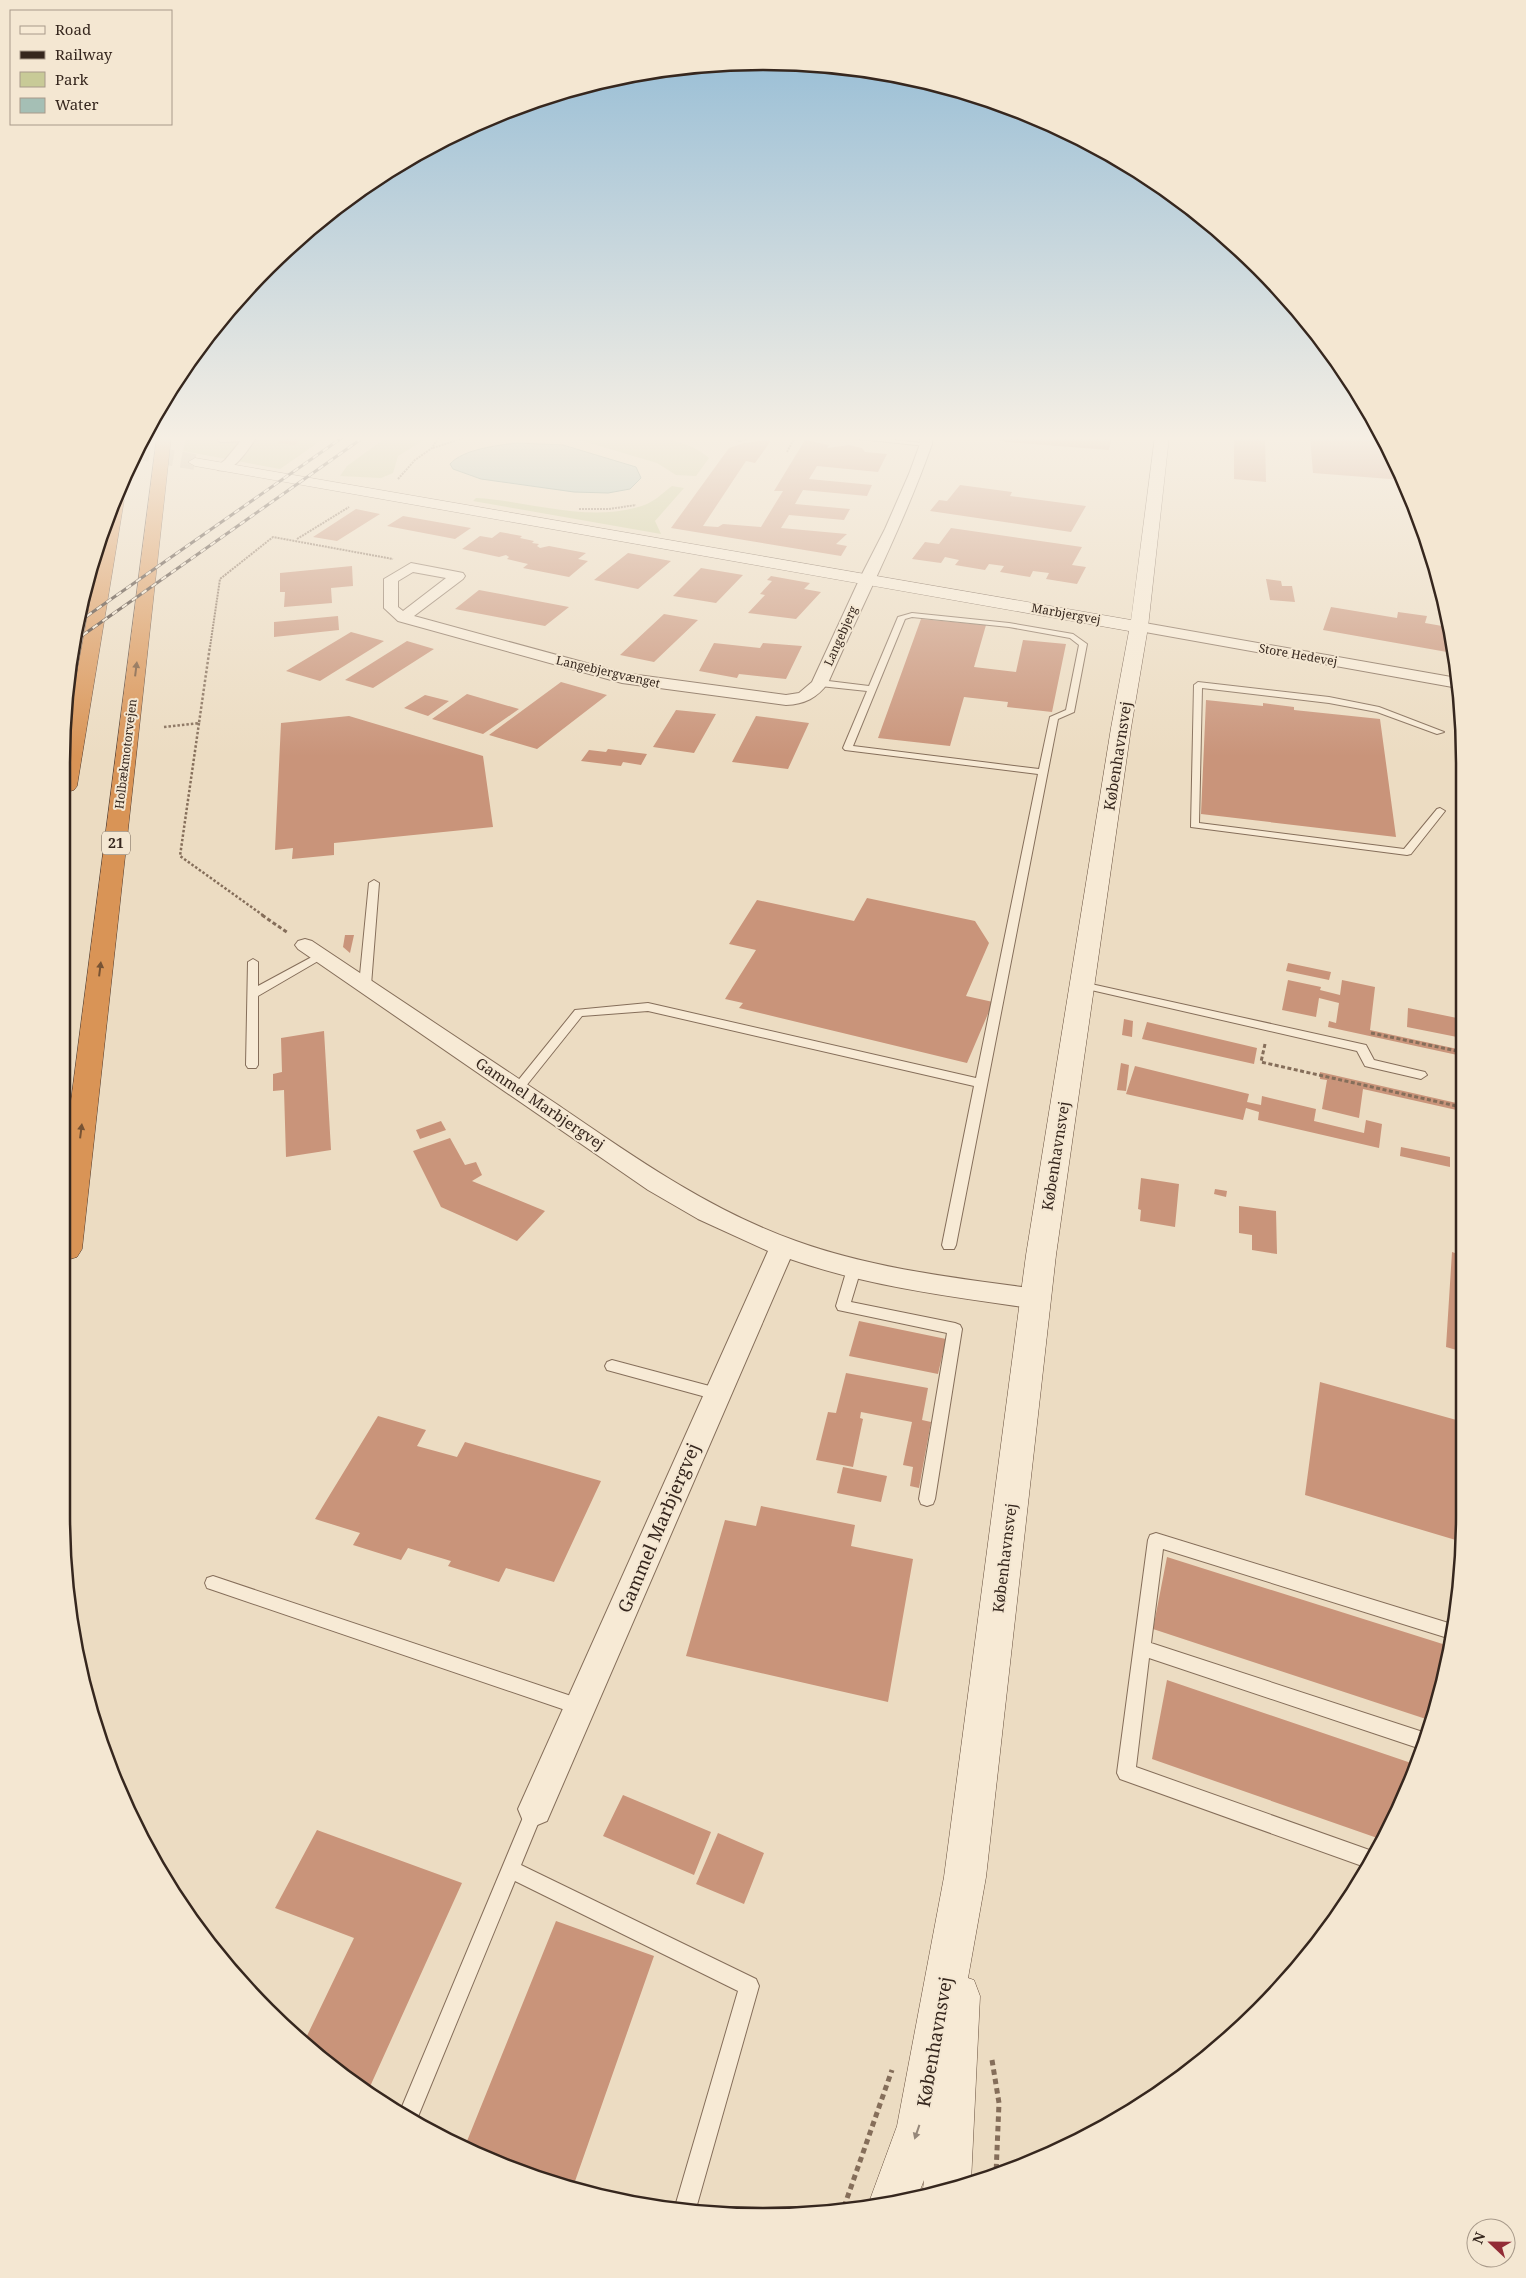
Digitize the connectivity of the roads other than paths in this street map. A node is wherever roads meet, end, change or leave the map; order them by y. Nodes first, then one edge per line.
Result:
1 (109, 543) edge
2 (151, 543) edge
3 (664, 543) edge
4 (885, 543) edge
5 (1149, 543) edge
6 (867, 578) junction
7 (403, 618) junction
8 (1139, 627) junction
9 (1451, 682) edge
10 (817, 687) junction
11 (872, 689) junction
12 (1440, 732) dead end
13 (70, 768) edge
14 (1043, 772) junction
15 (1440, 811) dead end
16 (374, 883) dead end
17 (313, 950) joint
18 (253, 962) dead end
19 (365, 985) junction
20 (1082, 985) junction
21 (252, 994) junction
22 (252, 1065) dead end
23 (1421, 1075) dead end
24 (981, 1083) junction
25 (518, 1088) junction
26 (70, 1223) edge
27 (949, 1245) dead end
28 (784, 1247) junction
29 (854, 1269) junction
30 (1037, 1299) junction
31 (612, 1366) dead end
32 (718, 1394) junction
33 (927, 1499) dead end
34 (213, 1582) dead end
35 (1446, 1630) edge
36 (1142, 1648) junction
37 (580, 1707) junction
38 (1419, 1739) edge
39 (534, 1808) joint
40 (1366, 1857) edge
41 (510, 1869) junction
42 (965, 1877) junction
43 (410, 2111) edge
44 (947, 2182) edge
45 (894, 2196) edge
46 (687, 2204) edge

1 - 13 highway
26 -> 2 highway, Holbækmotorvejen / 21
3 - 6 main road, Marbjergvej
4 - 6 street, Langebjerg
5 - 8 main road, Københavnsvej
6 - 8 main road, Marbjergvej
6 - 10 street, Langebjerg
7 - 7 street
7 - 10 street, Langebjergvænget
8 - 9 street, Store Hedevej
8 - 20 main road, Københavnsvej
10 - 11 lane
11 - 14 lane
11 - 14 lane
12 - 15 lane
14 - 24 lane
16 - 19 lane
17 - 19 street, Gammel Marbjergvej
17 - 21 lane
18 - 21 lane
19 - 25 street, Gammel Marbjergvej
20 - 23 lane
20 - 30 main road, Københavnsvej
21 - 22 lane
24 - 25 lane
24 - 27 lane
25 - 28 street, Gammel Marbjergvej
28 - 29 street, Gammel Marbjergvej
28 - 32 street, Gammel Marbjergvej
29 - 30 street, Gammel Marbjergvej
29 - 33 lane
30 - 42 main road, Københavnsvej
31 - 32 lane
32 - 37 street, Gammel Marbjergvej
34 - 37 lane
35 - 36 lane
36 - 38 lane
36 - 40 lane
37 - 39 street, Gammel Marbjergvej
39 - 41 lane
41 - 43 lane
41 - 46 lane
42 - 44 main road, Københavnsvej
42 -> 45 main road, Københavnsvej

